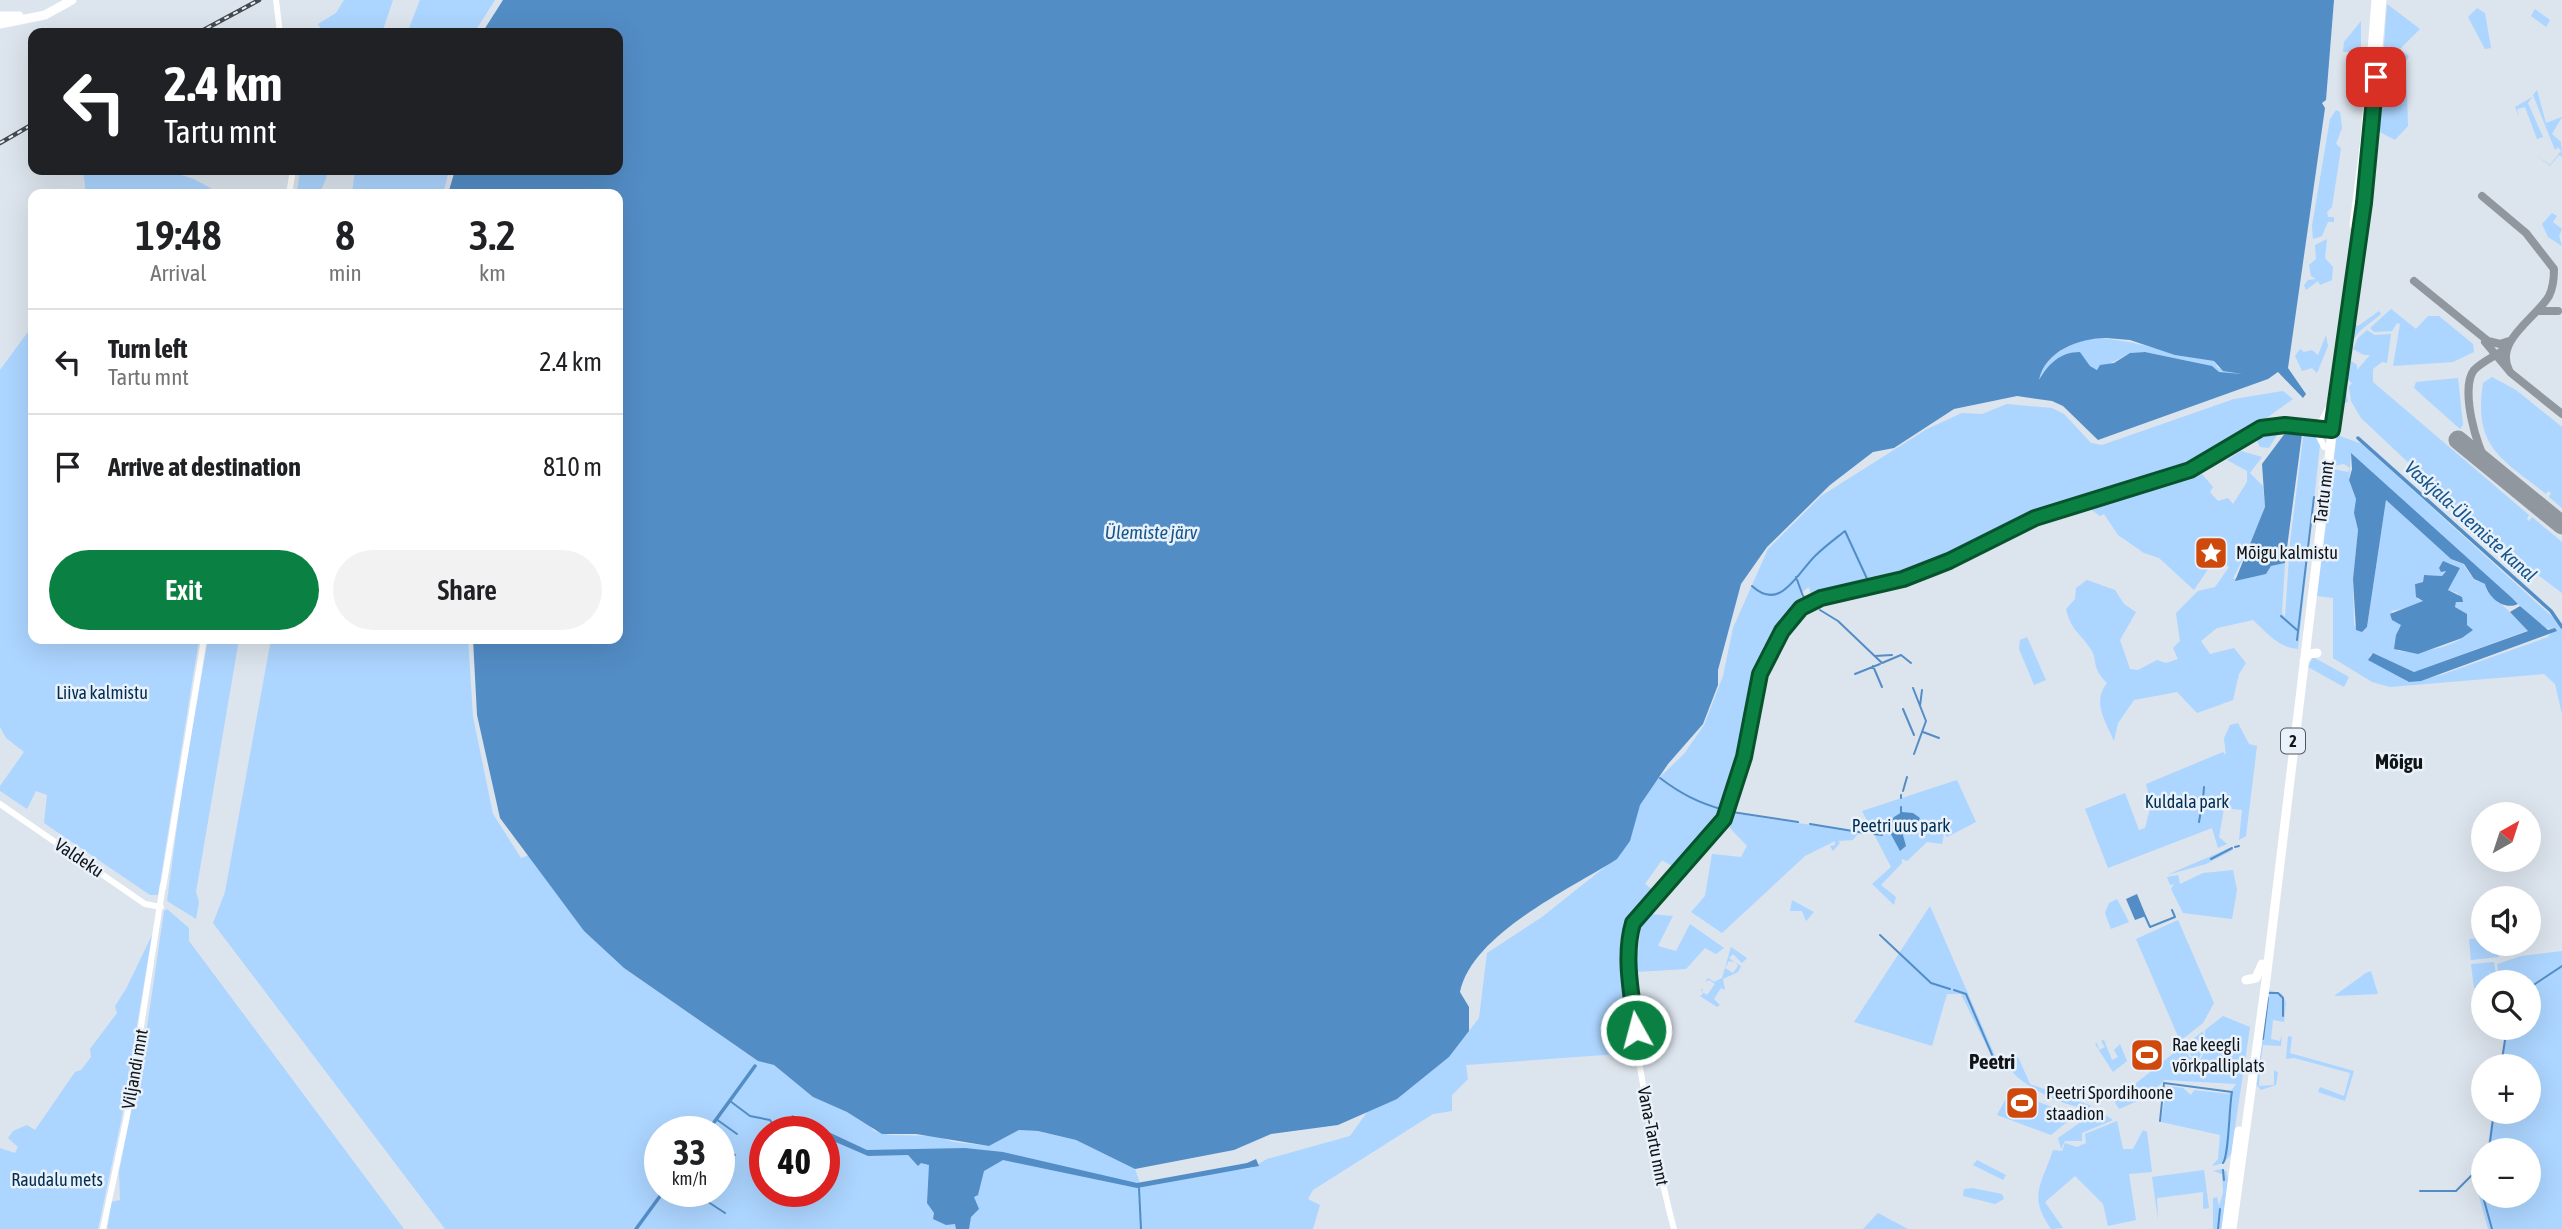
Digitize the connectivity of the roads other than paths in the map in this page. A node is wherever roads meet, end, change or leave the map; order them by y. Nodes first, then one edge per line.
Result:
1 (66, 0) edge
2 (72, 0) edge
3 (276, 0) edge
4 (2375, 0) edge
5 (2382, 0) edge
6 (0, 19) edge
7 (279, 28) edge
8 (2330, 405) junction
9 (2309, 427) junction
10 (2328, 430) junction
11 (2324, 447) junction
12 (203, 644) edge
13 (2316, 653) dead end
14 (2303, 663) junction
15 (0, 804) edge
16 (163, 887) junction
17 (149, 906) junction
18 (160, 909) junction
19 (158, 923) junction
20 (2262, 964) junction
21 (2246, 981) dead end
22 (2263, 983) junction
23 (103, 1229) edge
24 (1674, 1229) edge
25 (2226, 1229) edge
26 (2232, 1229) edge

1 - 6 highway
2 - 6 highway
3 - 7 street
4 - 8 highway, Tartu mnt / 2
5 - 10 highway, Tartu mnt / 2
8 - 9 street
8 - 10 highway, Tartu mnt / 2
9 - 10 street, Vana-Tartu mnt
9 - 11 street
9 - 24 street, Vana-Tartu mnt
10 - 11 highway, Tartu mnt / 2
10 - 14 highway, Tartu mnt / 2
11 - 20 highway, Tartu mnt / 2
12 - 16 street, Viljandi mnt
13 - 14 highway
14 - 22 highway, Tartu mnt / 2
15 - 17 street, Valdeku
16 - 17 street
16 - 18 street, Viljandi mnt
17 - 18 street, Valdeku
17 - 19 street
18 - 19 street, Viljandi mnt
19 - 23 street, Viljandi mnt
20 - 21 highway
20 - 22 highway, Tartu mnt / 2
22 - 25 highway, 2
22 - 26 highway, 2

